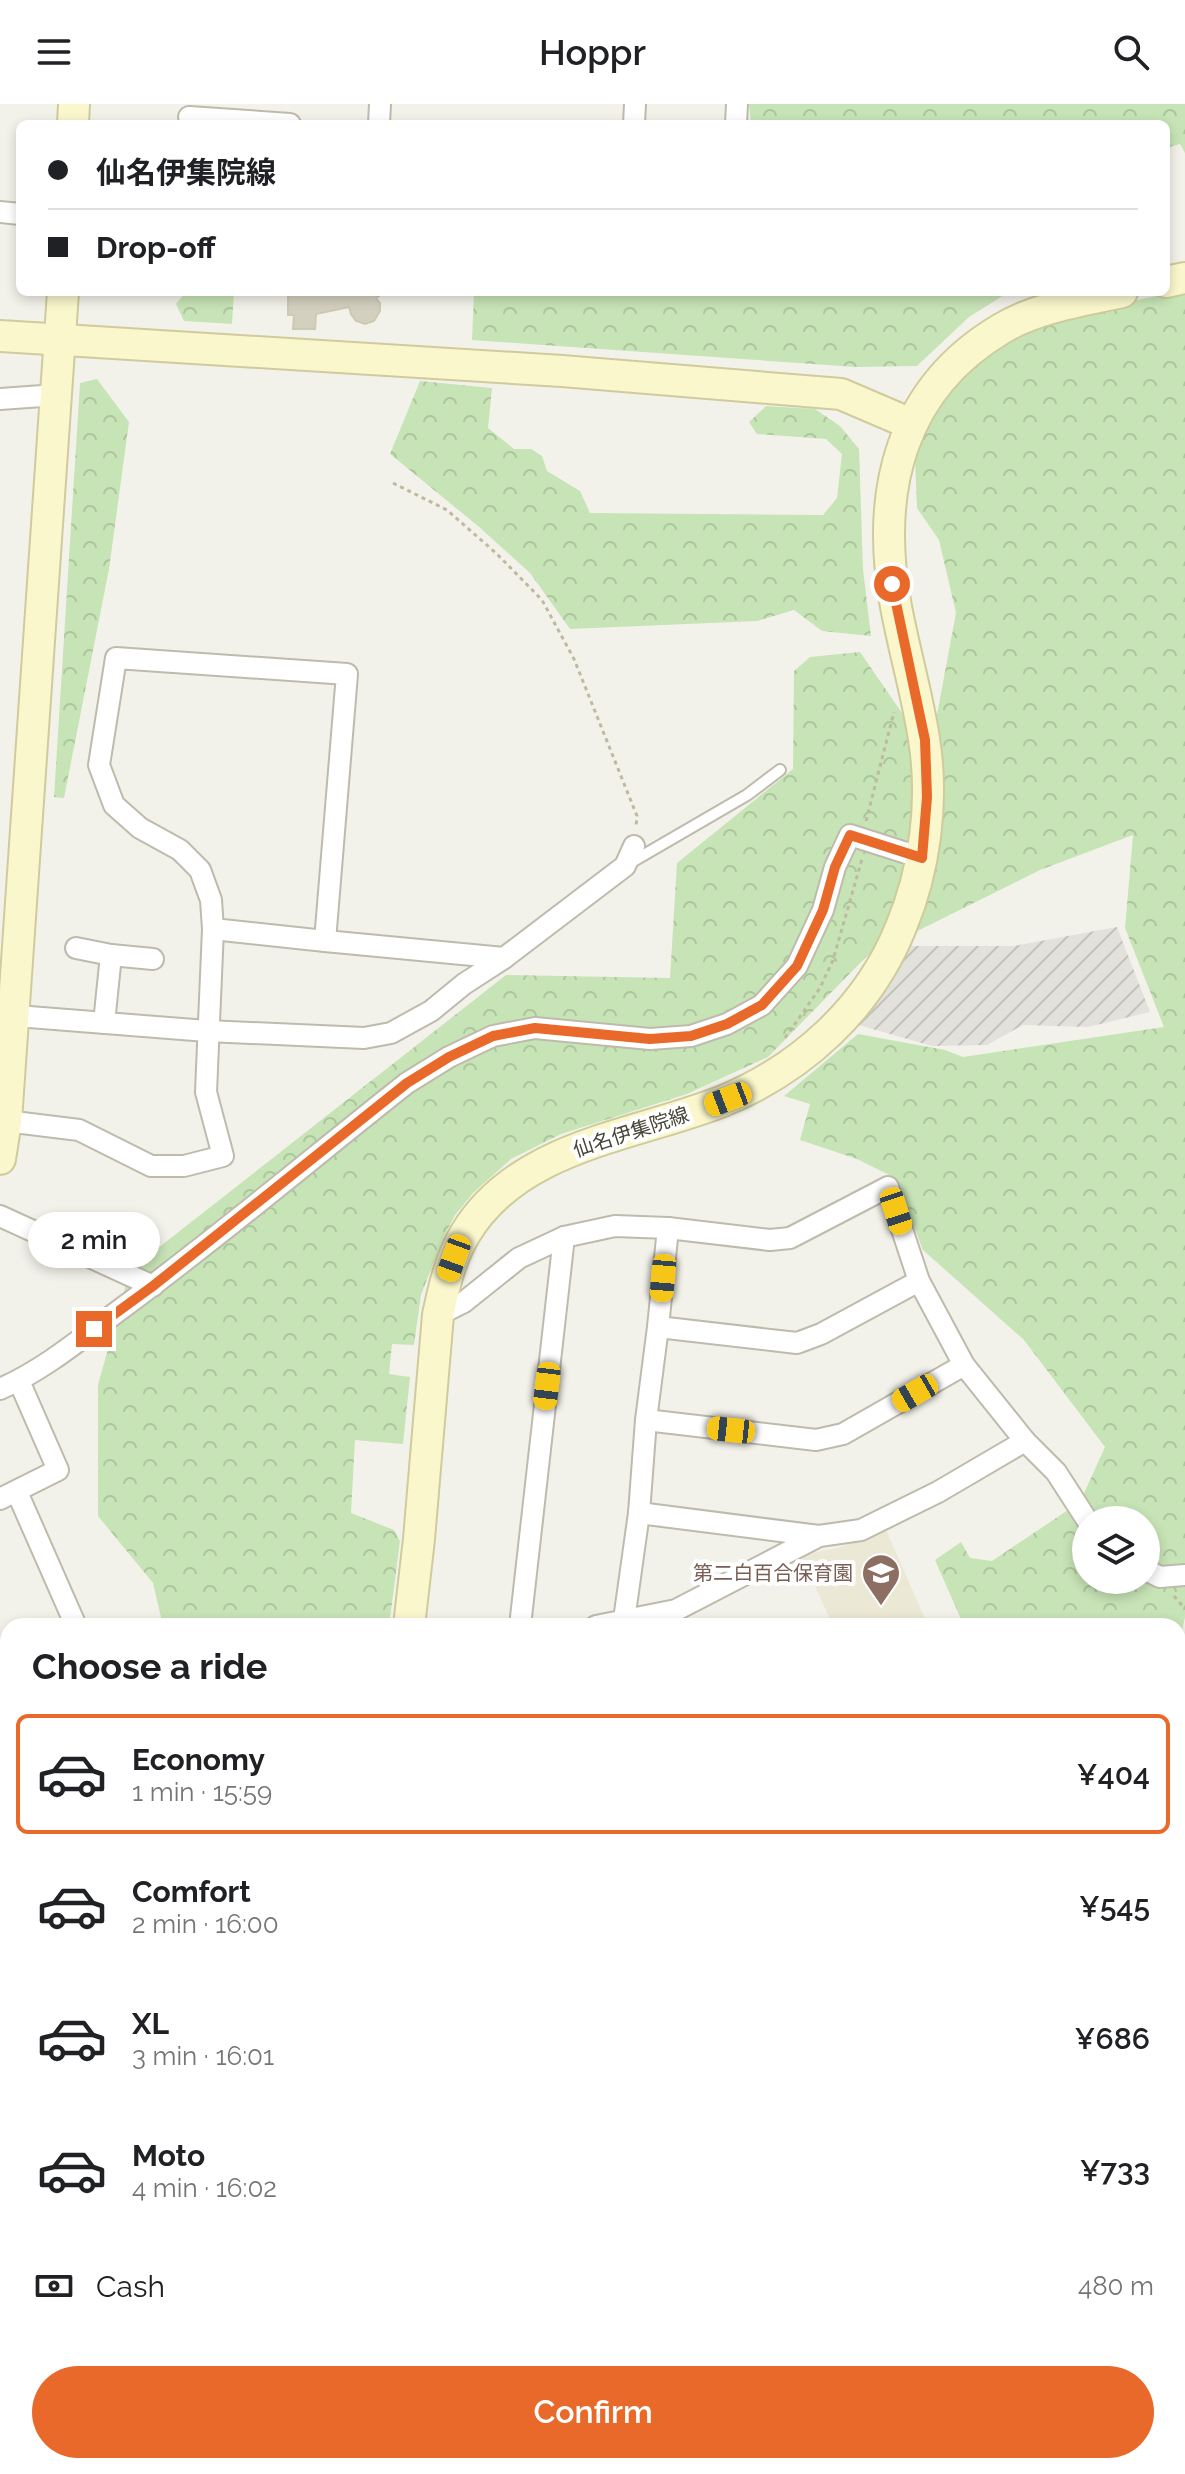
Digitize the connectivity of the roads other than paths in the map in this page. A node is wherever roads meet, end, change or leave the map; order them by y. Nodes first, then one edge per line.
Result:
1 (189, 115) edge
2 (245, 120) edge
3 (63, 296) edge
4 (1104, 296) edge
5 (0, 336) edge
6 (60, 340) junction
7 (56, 395) junction
8 (0, 399) edge
9 (911, 424) junction
10 (780, 770) dead end
11 (634, 846) road end
12 (922, 858) junction
13 (625, 866) junction
14 (213, 929) junction
15 (325, 941) junction
16 (76, 948) dead end
17 (111, 955) junction
18 (504, 958) junction
19 (153, 959) dead end
20 (6, 1015) edge
21 (104, 1023) junction
22 (207, 1031) junction
23 (6, 1121) junction
24 (0, 1159) edge
25 (0, 1216) edge
26 (668, 1228) junction
27 (564, 1237) junction
28 (919, 1281) junction
29 (153, 1286) junction
30 (438, 1315) junction
31 (658, 1327) junction
32 (964, 1365) junction
33 (9, 1385) edge
34 (646, 1420) junction
35 (1025, 1441) junction
36 (8, 1495) edge
37 (1078, 1506) edge
38 (639, 1513) junction
39 (819, 1536) junction
40 (1185, 1575) edge
41 (1160, 1577) edge
42 (72, 1618) edge
43 (410, 1618) edge
44 (521, 1618) edge
45 (624, 1618) edge
46 (680, 1618) edge

1 - 2 street
3 - 6 street
4 - 9 street, 仙名伊集院線
5 - 6 street
6 - 7 street
6 - 9 street
7 - 8 street
7 - 20 street
9 - 12 street, 仙名伊集院線
10 - 13 lane
11 - 13 street
12 - 29 street
12 - 30 street, 仙名伊集院線
13 - 18 street
14 - 15 street
14 - 15 street
14 - 22 street
15 - 18 street
16 - 17 street
17 - 19 street
17 - 21 street
18 - 22 street
20 - 21 street
20 - 23 street
21 - 22 street
22 - 23 street
23 - 24 street
25 - 29 street
26 - 27 street
26 - 28 street
26 - 31 street
27 - 30 street
27 - 44 street
28 - 31 street
28 - 32 street
29 - 33 street
30 - 43 street, 仙名伊集院線
31 - 34 street
32 - 34 street
32 - 35 street
33 - 36 street
34 - 38 street
35 - 37 street
35 - 39 street
36 - 42 street
38 - 39 street
38 - 45 street
39 - 46 street
40 - 41 street

